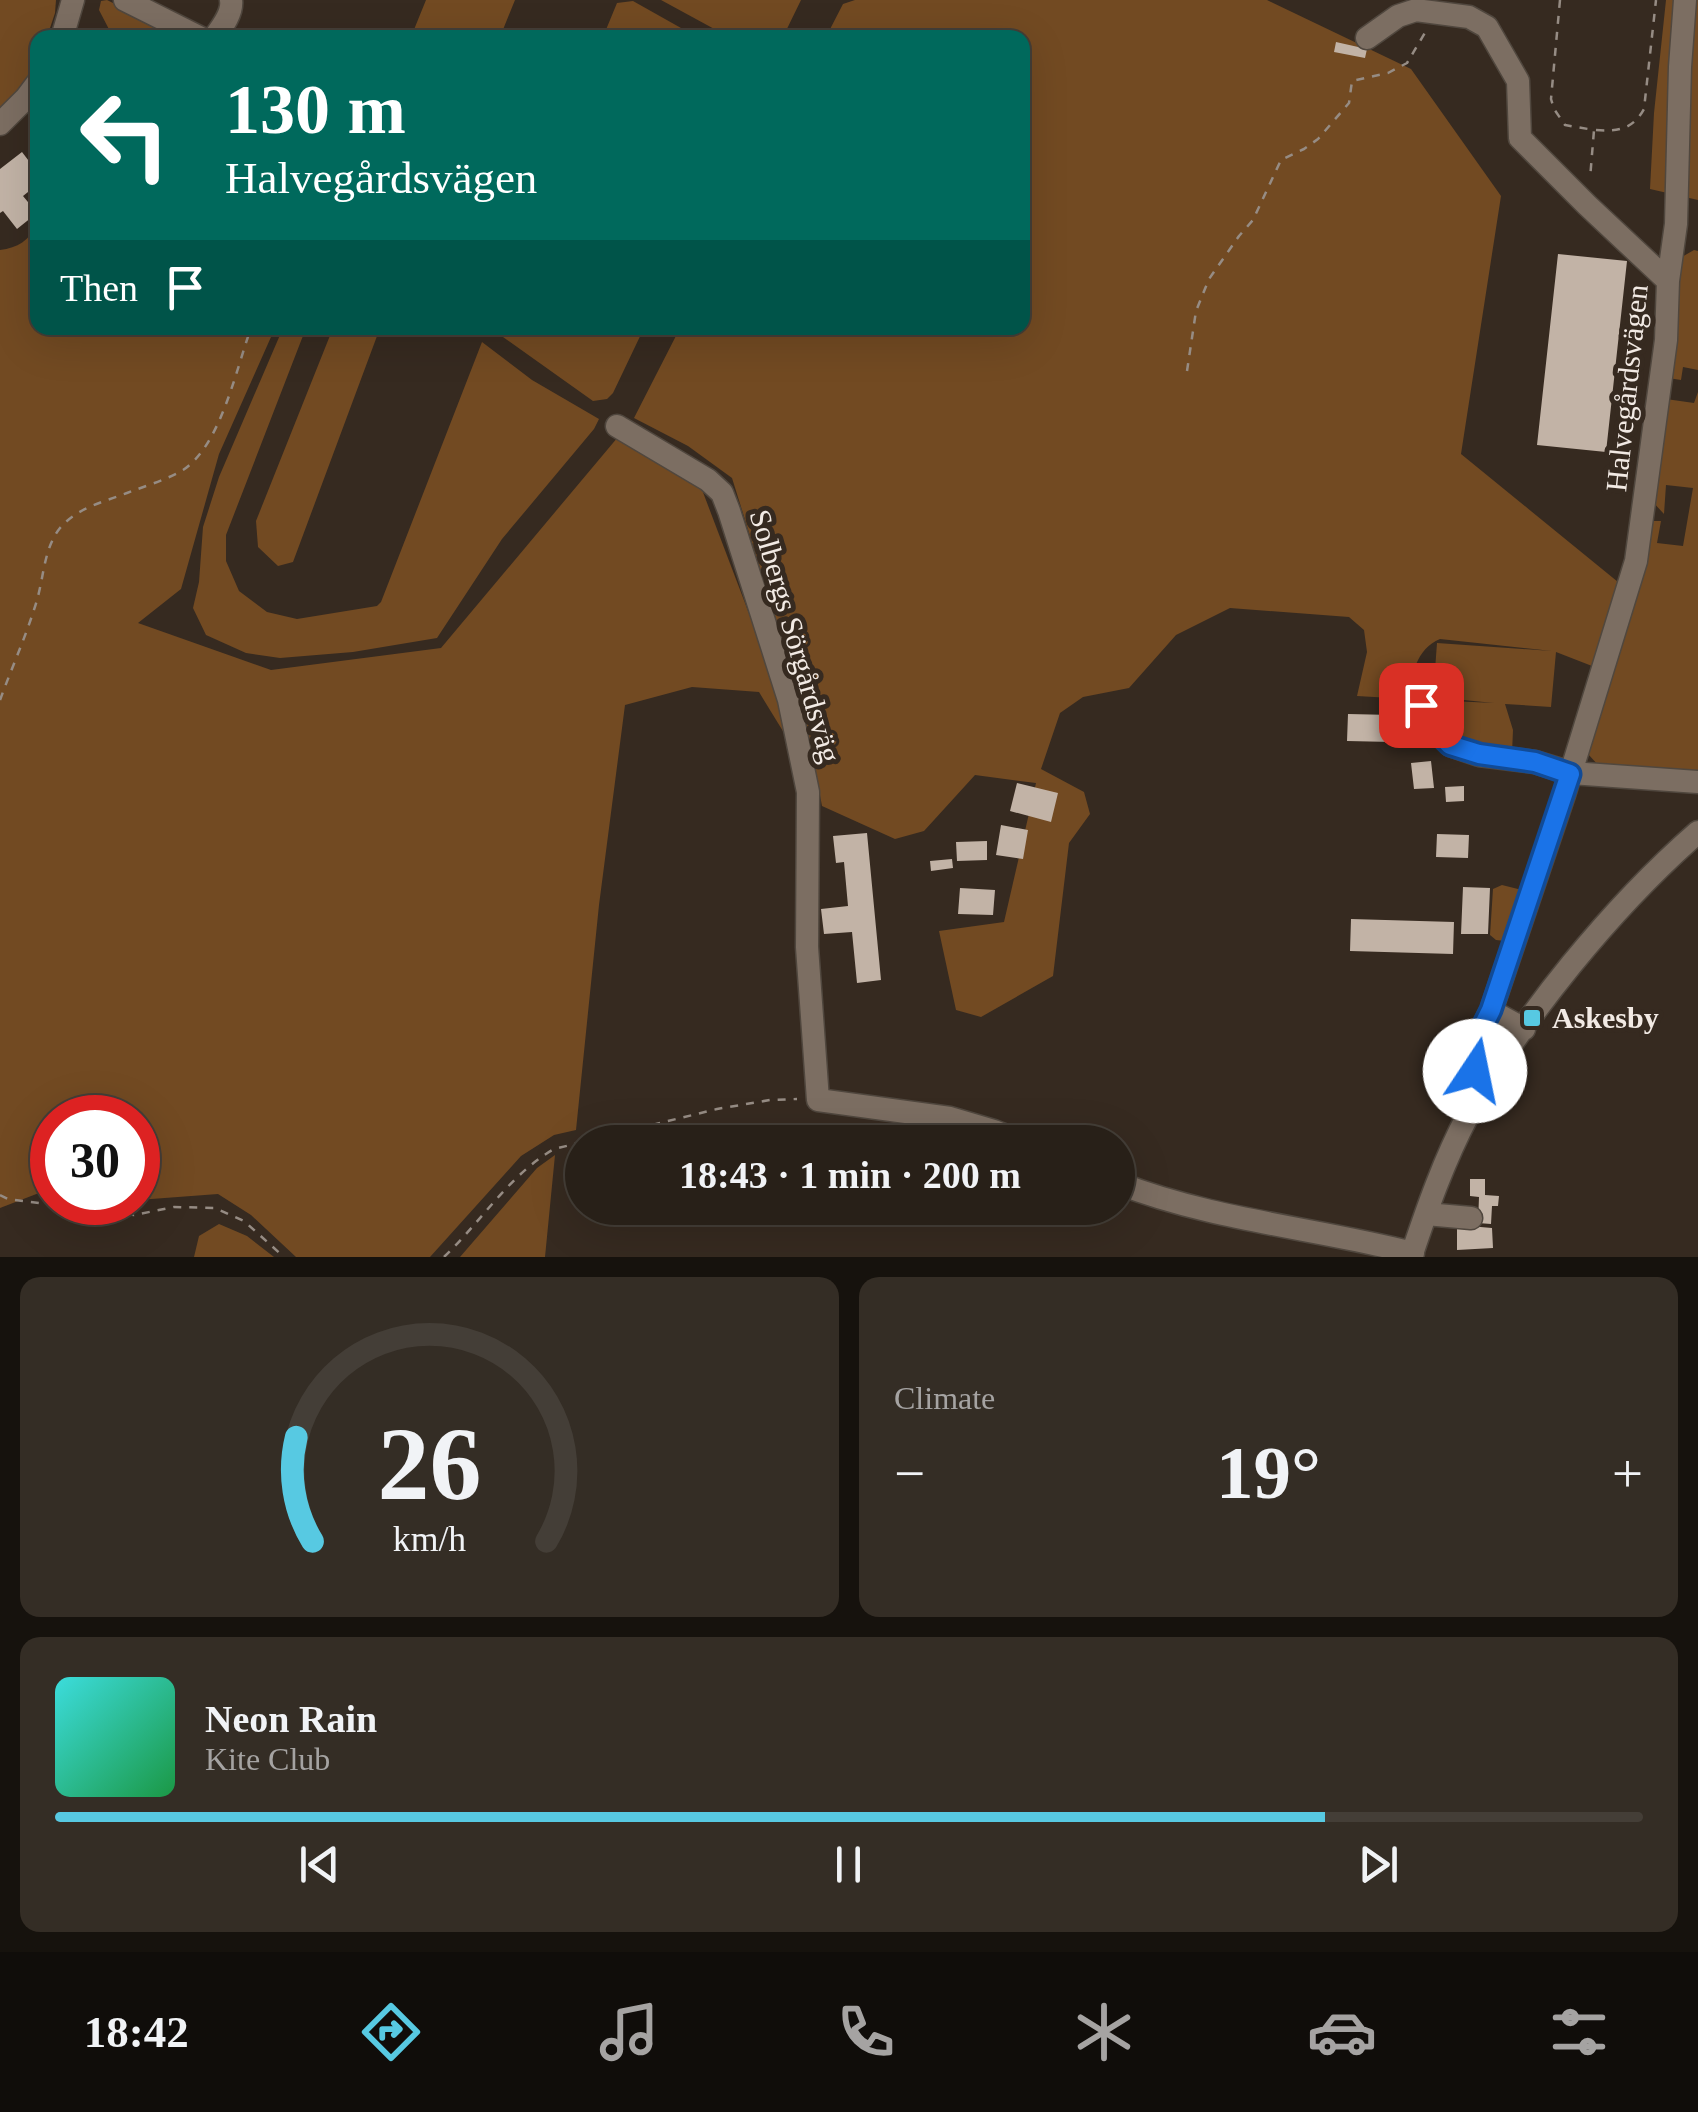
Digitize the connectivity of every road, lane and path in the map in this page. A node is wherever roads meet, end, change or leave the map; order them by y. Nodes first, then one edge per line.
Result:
1 (73, 0) edge
2 (230, 0) edge
3 (1560, 0) edge
4 (1656, 0) edge
5 (1685, 0) edge
6 (133, 2) edge
7 (1436, 13) junction
8 (65, 30) edge
9 (186, 30) edge
10 (220, 30) edge
11 (1367, 38) dead end
12 (30, 93) edge
13 (0, 124) edge
14 (1594, 130) junction
15 (1587, 205) junction
16 (1668, 280) junction
17 (249, 335) edge
18 (1187, 371) dead end
19 (617, 426) dead end
20 (0, 700) edge
21 (1421, 705) dead end
22 (1570, 774) junction
23 (1698, 782) edge
24 (1698, 832) edge
25 (1491, 1010) junction
26 (1524, 1029) junction
27 (1489, 1081) junction
28 (818, 1100) junction
29 (974, 1125) edge
30 (1135, 1189) edge
31 (0, 1194) edge
32 (1426, 1214) junction
33 (1470, 1218) dead end
34 (1412, 1255) edge
35 (284, 1257) edge
36 (444, 1257) edge

1 - 8 street
2 - 10 street
3 - 14 path
4 - 14 path
5 - 16 street, Halvegårdsvägen
6 - 9 street
7 - 11 street
7 - 15 street
7 - 18 path
12 - 13 street
14 - 15 path
15 - 16 street
16 - 22 street, Halvegårdsvägen
17 - 20 path
19 - 28 street, Solbergs Sörgårdsväg
21 - 22 street
22 - 23 street
22 - 25 street, Halvegårdsvägen
24 - 26 street
25 - 26 street
25 - 27 street, Halvegårdsvägen
26 - 27 street
27 - 32 street
28 - 29 street
28 - 36 path
30 - 34 street
31 - 35 path
32 - 33 street
32 - 34 street

